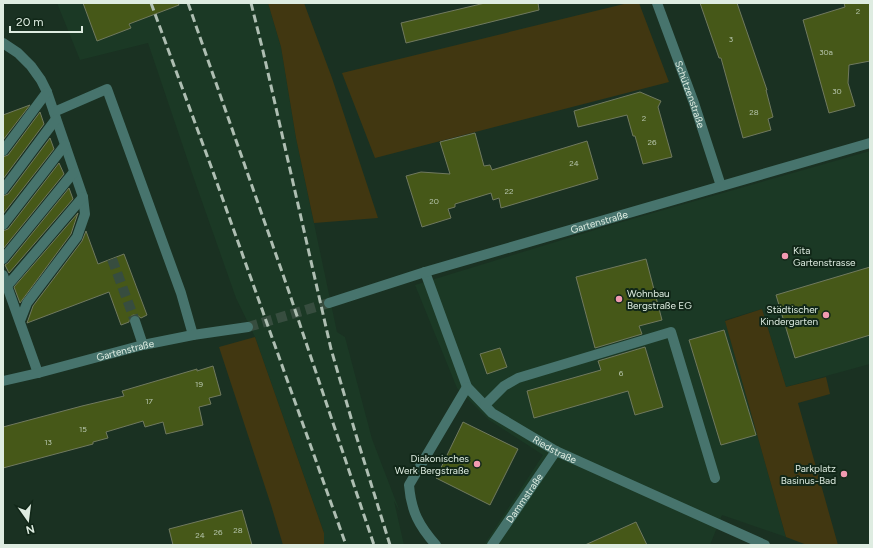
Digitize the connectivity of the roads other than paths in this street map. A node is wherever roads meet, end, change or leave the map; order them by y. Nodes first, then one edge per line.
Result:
1 (657, 3) edge
2 (3, 43) edge
3 (47, 92) junction
4 (55, 116) junction
5 (870, 143) edge
6 (65, 145) junction
7 (3, 151) edge
8 (74, 172) junction
9 (721, 186) junction
10 (3, 190) edge
11 (83, 197) junction
12 (3, 225) edge
13 (3, 259) edge
14 (425, 272) junction
15 (3, 275) edge
16 (7, 286) junction
17 (329, 303) tunnel mouth
18 (20, 321) junction
19 (135, 321) tunnel mouth
20 (248, 327) tunnel mouth
21 (193, 335) junction
22 (143, 345) junction
23 (38, 373) junction
24 (3, 381) edge
25 (467, 387) junction
26 (485, 405) junction
27 (556, 451) junction
28 (715, 478) dead end
29 (436, 545) edge
30 (492, 545) edge
31 (764, 545) edge

1 - 9 street, Schützenstraße
2 - 3 street
3 - 4 street
3 - 7 street
4 - 6 street
4 - 10 street
4 - 21 street
5 - 9 street, Gartenstraße
6 - 8 street
6 - 12 street
8 - 11 street
8 - 13 street
9 - 14 street, Gartenstraße
11 - 16 street
11 - 18 street
14 - 17 street, Gartenstraße
14 - 25 street, Riedstraße
15 - 16 street
16 - 18 street
18 - 23 street
19 - 22 street
20 - 21 street, Gartenstraße
21 - 22 street, Gartenstraße
22 - 23 street, Gartenstraße
23 - 24 street, Gartenstraße
25 - 26 street, Riedstraße
25 - 29 street
26 - 27 street, Riedstraße
26 - 28 street
27 - 30 street, Dammstraße
27 - 31 street, Riedstraße

